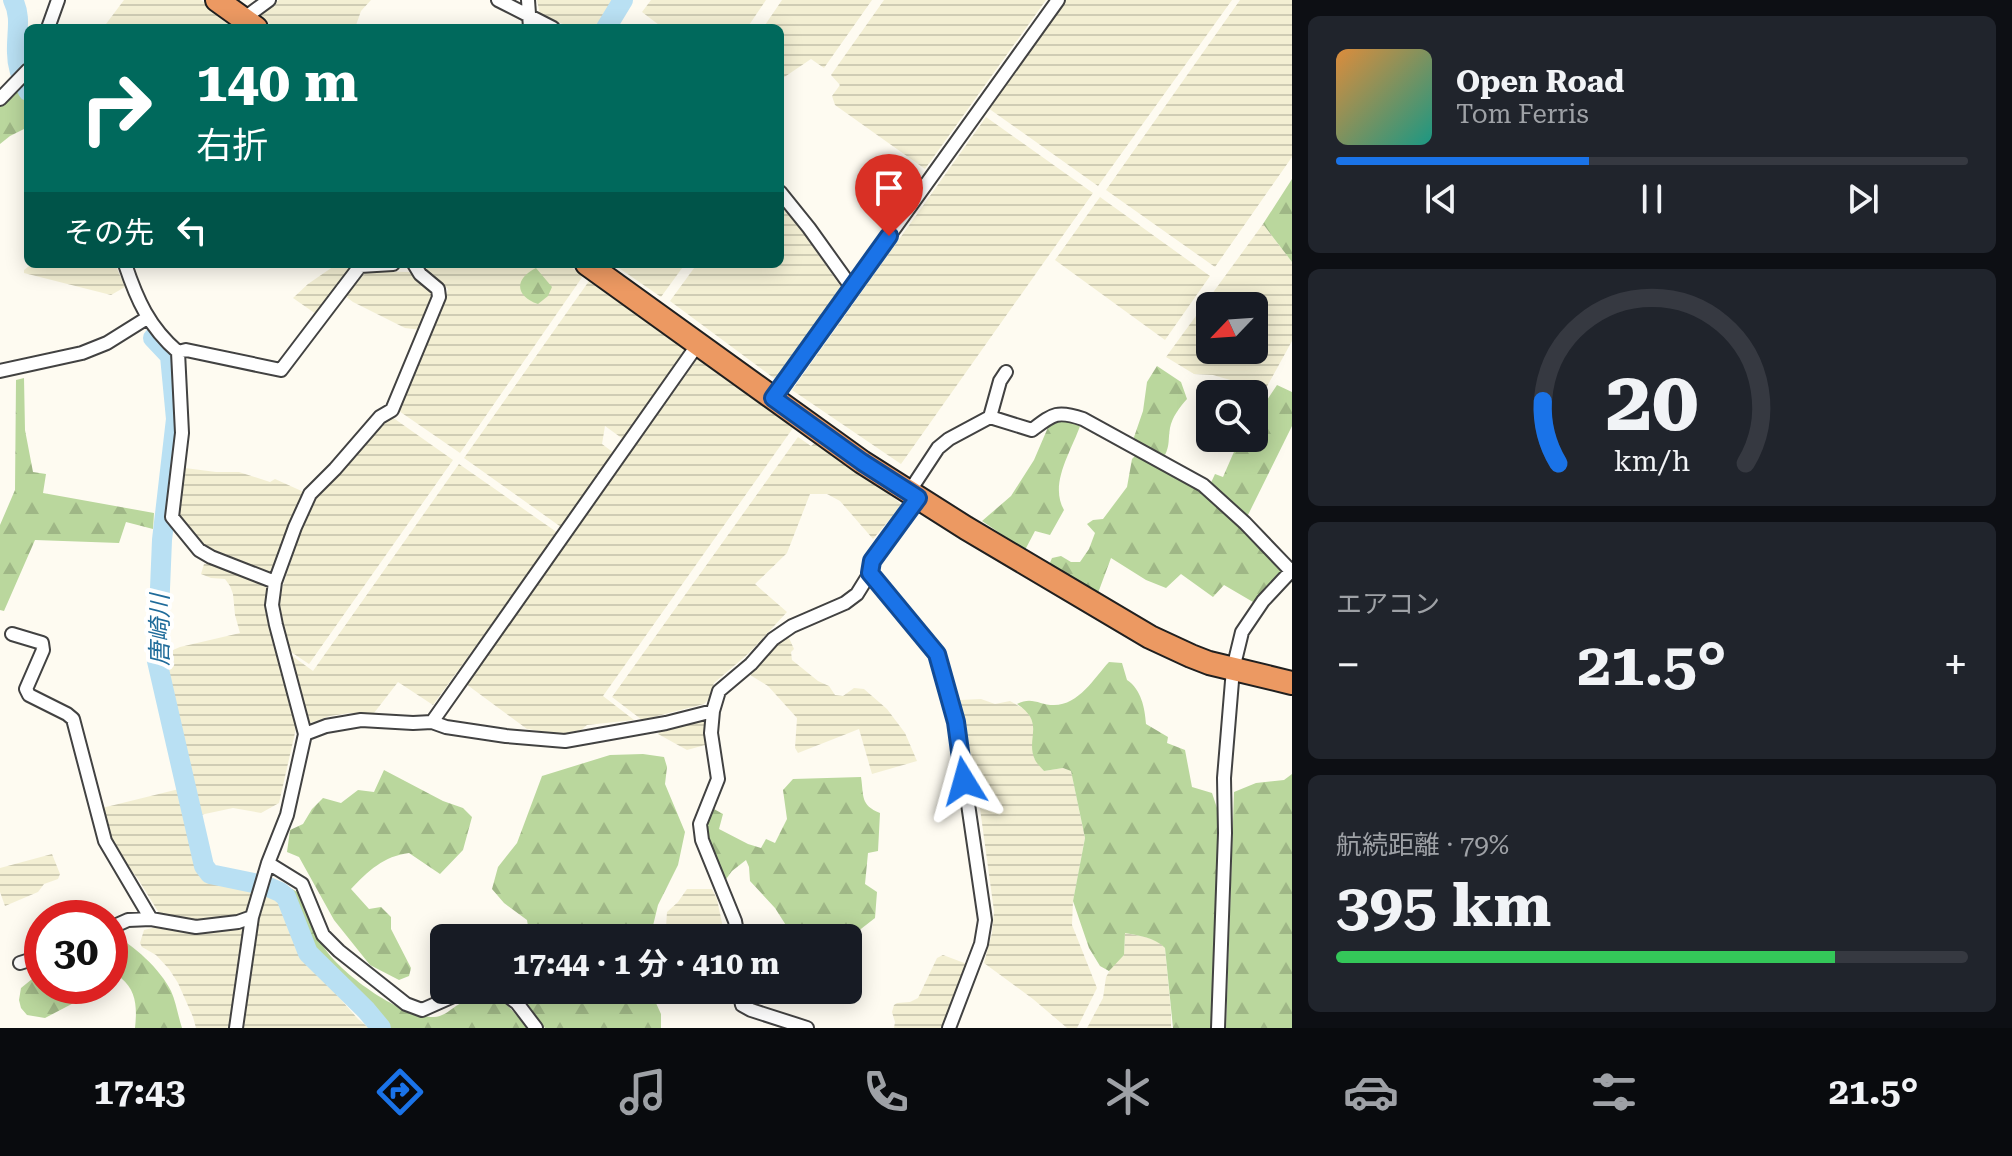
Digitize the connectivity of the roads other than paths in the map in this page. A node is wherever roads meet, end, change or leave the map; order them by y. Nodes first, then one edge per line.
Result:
1 (58, 0) edge
2 (217, 0) edge
3 (269, 0) edge
4 (498, 0) edge
5 (528, 0) edge
6 (1058, 0) edge
7 (249, 23) edge
8 (530, 23) edge
9 (49, 24) edge
10 (24, 74) edge
11 (0, 99) edge
12 (784, 197) edge
13 (127, 268) edge
14 (358, 268) edge
15 (416, 268) edge
16 (593, 268) edge
17 (852, 288) junction
18 (147, 318) junction
19 (698, 344) junction
20 (178, 352) junction
21 (0, 371) edge
22 (1006, 372) dead end
23 (773, 398) junction
24 (990, 417) junction
25 (913, 495) junction
26 (1292, 570) edge
27 (870, 573) junction
28 (275, 582) junction
29 (12, 634) dead end
30 (1233, 669) junction
31 (1292, 683) edge
32 (713, 711) junction
33 (432, 722) junction
34 (305, 734) junction
35 (268, 863) junction
36 (252, 917) junction
37 (151, 919) junction
38 (128, 920) edge
39 (736, 924) edge
40 (24, 962) edge
41 (20, 963) dead end
42 (436, 1004) edge
43 (518, 1004) edge
44 (742, 1004) edge
45 (236, 1028) edge
46 (536, 1028) edge
47 (807, 1028) edge
48 (949, 1028) edge
49 (1218, 1028) edge

1 - 9 street
2 - 7 highway
3 - 7 street
4 - 8 street
5 - 8 street
6 - 17 street
10 - 11 street
12 - 17 street
13 - 18 street
14 - 20 street
15 - 28 street
16 - 19 highway
17 - 23 street
18 - 20 street
18 - 21 street
19 - 23 highway
19 - 33 street
20 - 28 street
22 - 24 street
23 - 25 highway
24 - 25 street
24 - 26 street
25 - 27 street
25 - 30 highway
26 - 30 street
27 - 32 street
27 - 48 street
28 - 34 street
29 - 37 street
30 - 31 highway
30 - 49 street
32 - 33 street
32 - 39 street
33 - 34 street
34 - 35 street
35 - 36 street
35 - 42 street
36 - 37 street
36 - 45 street
37 - 38 street
40 - 41 street
43 - 46 street
44 - 47 street

